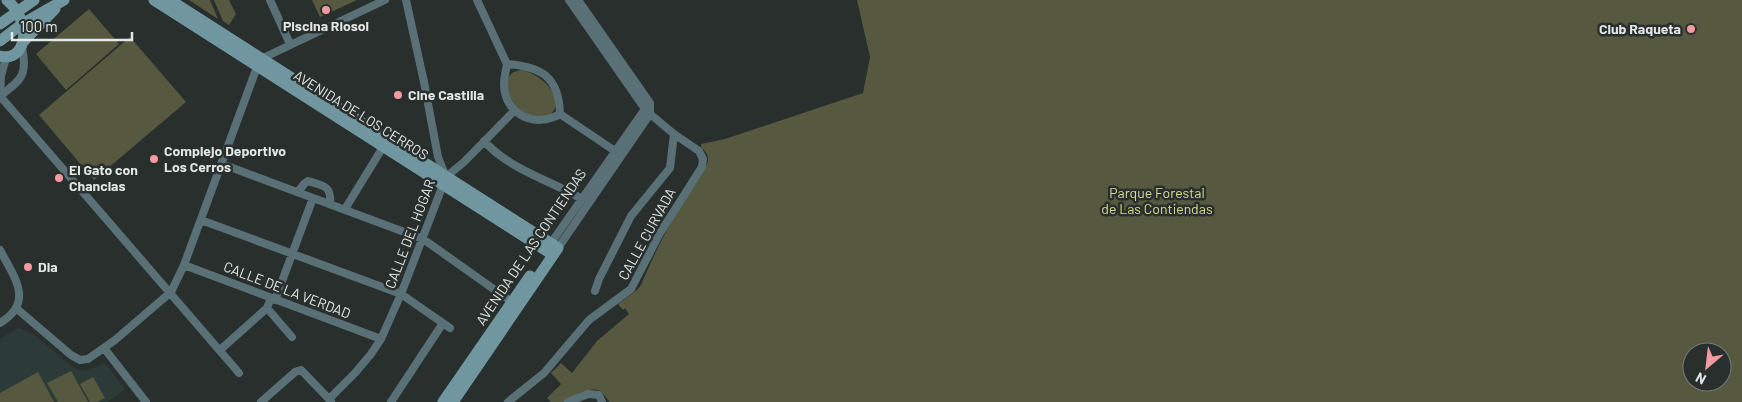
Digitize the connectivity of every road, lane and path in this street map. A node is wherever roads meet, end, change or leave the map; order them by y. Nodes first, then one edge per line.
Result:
1 (8, 0) edge
2 (34, 0) edge
3 (154, 0) edge
4 (170, 0) edge
5 (270, 0) edge
6 (385, 0) edge
7 (406, 0) edge
8 (477, 0) edge
9 (569, 0) edge
10 (578, 0) edge
11 (63, 1) edge
12 (16, 12) junction
13 (0, 24) edge
14 (22, 24) junction
15 (0, 41) edge
16 (290, 44) junction
17 (22, 45) junction
18 (3, 57) edge
19 (260, 62) junction
20 (507, 64) junction
21 (0, 81) edge
22 (0, 96) edge
23 (516, 110) junction
24 (647, 112) junction
25 (560, 114) junction
26 (674, 134) junction
27 (484, 141) junction
28 (383, 147) junction
29 (615, 152) junction
30 (438, 157) junction
31 (222, 164) junction
32 (428, 165) junction
33 (450, 175) junction
34 (298, 192) junction
35 (314, 198) junction
36 (582, 199) junction
37 (330, 204) junction
38 (345, 209) junction
39 (202, 220) junction
40 (423, 239) junction
41 (552, 249) junction
42 (0, 250) edge
43 (293, 254) junction
44 (184, 265) junction
45 (595, 291) dead end
46 (171, 292) junction
47 (401, 294) junction
48 (273, 299) junction
49 (512, 302) junction
50 (16, 308) junction
51 (267, 308) junction
52 (0, 323) edge
53 (292, 337) dead end
54 (381, 339) junction
55 (104, 348) junction
56 (220, 350) junction
57 (239, 372) dead end
58 (330, 400) edge
59 (262, 401) edge
60 (146, 402) edge
61 (391, 402) edge
62 (443, 402) edge
63 (453, 402) edge
64 (508, 402) edge
65 (568, 402) edge
66 (602, 402) edge

1 - 12 street
2 - 12 street
3 - 19 street, AVENIDA DE LOS CERROS
4 - 19 street, AVENIDA DE LOS CERROS
5 - 16 street
6 - 16 street
7 - 30 street, CALLE DEL HOGAR
8 - 20 street
9 - 24 street, CALLE CURVADA
10 - 24 street
11 - 14 street
11 - 17 street
12 - 13 street
12 - 14 street
14 - 15 street
14 - 17 street
16 - 19 street
17 - 18 street
17 - 22 street
18 - 21 street
19 - 28 street, AVENIDA DE LOS CERROS
19 - 31 street
19 - 32 street, AVENIDA DE LOS CERROS
20 - 23 street
20 - 25 street
21 - 22 street
22 - 46 street
23 - 25 street
23 - 27 street
24 - 26 street, CALLE CURVADA
24 - 29 street, AVENIDA DE LAS CONTIENDAS
24 - 41 street, AVENIDA DE LAS CONTIENDAS
25 - 29 street
26 - 45 street
26 - 64 street, CALLE CURVADA
27 - 33 street
27 - 36 street
28 - 33 street, AVENIDA DE LOS CERROS
28 - 38 street
29 - 36 street, AVENIDA DE LAS CONTIENDAS
30 - 32 street, AVENIDA DE LOS CERROS
30 - 33 street, CALLE DEL HOGAR
31 - 34 street
31 - 39 street
32 - 33 street, AVENIDA DE LOS CERROS
33 - 40 street, CALLE DEL HOGAR
33 - 41 street, AVENIDA DE LOS CERROS
33 - 41 street, AVENIDA DE LOS CERROS
34 - 35 street
34 - 37 street
35 - 37 street
35 - 43 street
36 - 41 street, AVENIDA DE LAS CONTIENDAS
37 - 38 street
38 - 40 street
39 - 43 street
39 - 44 street
40 - 47 street, CALLE DEL HOGAR
40 - 49 street
41 - 49 street, AVENIDA DE LAS CONTIENDAS
41 - 63 street, AVENIDA DE LAS CONTIENDAS
42 - 50 street
43 - 47 street
43 - 48 street
44 - 46 street
44 - 48 street, CALLE DE LA VERDAD
46 - 55 street
46 - 56 street
47 - 54 street, CALLE DEL HOGAR
47 - 61 street
48 - 51 street
48 - 54 street, CALLE DE LA VERDAD
49 - 62 street, AVENIDA DE LAS CONTIENDAS
50 - 52 street
50 - 55 street
51 - 53 street
51 - 56 street
54 - 58 street, CALLE DEL HOGAR
55 - 60 street
56 - 57 street
58 - 59 street
65 - 66 street

